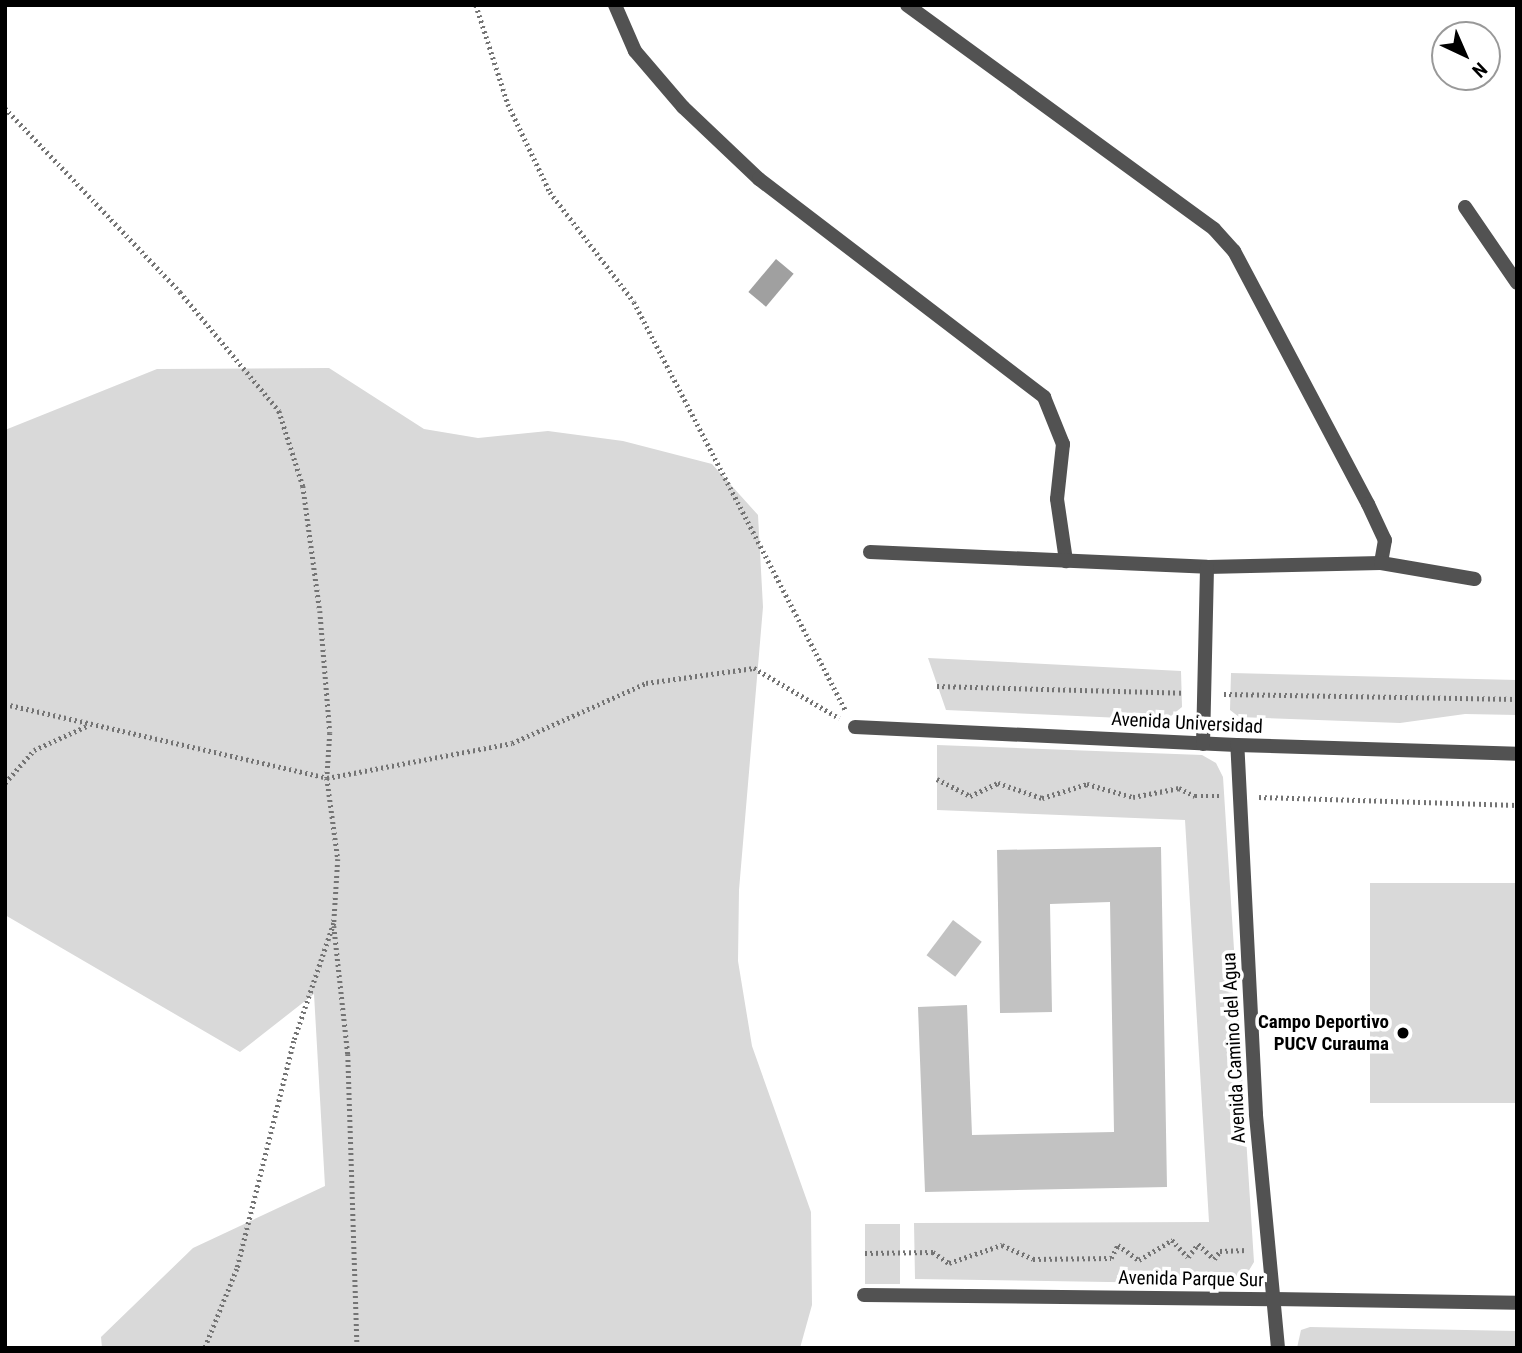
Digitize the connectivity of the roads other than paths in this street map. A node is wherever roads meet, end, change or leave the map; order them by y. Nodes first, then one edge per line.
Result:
1 (615, 5) edge
2 (907, 5) edge
3 (1465, 207) dead end
4 (1517, 284) edge
5 (870, 552) dead end
6 (1066, 561) junction
7 (1381, 563) junction
8 (1207, 567) junction
9 (1475, 579) dead end
10 (855, 727) road end
11 (1203, 744) junction
12 (1237, 746) junction
13 (1517, 754) edge
14 (864, 1295) dead end
15 (1273, 1299) junction
16 (1517, 1303) edge
17 (1278, 1348) edge

1 - 6 street
2 - 7 street
3 - 4 street
5 - 6 street
6 - 8 street
7 - 8 street
7 - 9 street
8 - 11 street
10 - 11 street, Avenida Universidad
11 - 12 street, Avenida Universidad
12 - 13 street, Avenida Universidad
12 - 15 street, Avenida Camino del Agua
14 - 15 street, Avenida Parque Sur
15 - 16 street, Avenida Parque Sur
15 - 17 street, Avenida Camino del Agua

